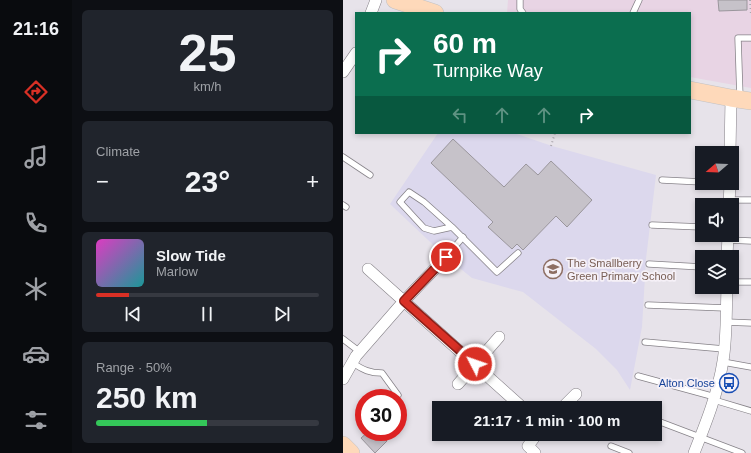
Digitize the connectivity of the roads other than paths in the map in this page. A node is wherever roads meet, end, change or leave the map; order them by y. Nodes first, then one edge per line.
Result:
1 (376, 0) edge
2 (395, 0) edge
3 (520, 0) edge
4 (639, 0) edge
5 (371, 12) edge
6 (432, 12) edge
7 (522, 12) edge
8 (633, 12) edge
9 (751, 38) edge
10 (355, 54) edge
11 (343, 72) edge
12 (691, 90) edge
13 (741, 100) edge
14 (731, 146) edge
15 (343, 157) edge
16 (370, 175) dead end
17 (662, 180) dead end
18 (695, 182) edge
19 (751, 200) edge
20 (739, 201) edge
21 (651, 225) dead end
22 (452, 227) junction
23 (695, 227) edge
24 (463, 237) junction
25 (739, 239) edge
26 (751, 241) edge
27 (518, 253) dead end
28 (446, 257) joint
29 (649, 264) dead end
30 (695, 267) edge
31 (368, 269) dead end
32 (739, 282) edge
33 (751, 282) edge
34 (727, 294) edge
35 (404, 301) junction
36 (648, 305) dead end
37 (726, 308) junction
38 (726, 322) junction
39 (751, 323) edge
40 (499, 337) dead end
41 (343, 339) edge
42 (645, 342) dead end
43 (724, 349) junction
44 (360, 352) junction
45 (723, 362) junction
46 (353, 363) junction
47 (475, 364) junction
48 (751, 367) edge
49 (638, 376) dead end
50 (343, 379) edge
51 (458, 384) dead end
52 (394, 389) edge
53 (576, 394) dead end
54 (714, 398) junction
55 (515, 401) edge
56 (569, 401) edge
57 (751, 412) edge
58 (662, 423) edge
59 (700, 437) junction
60 (532, 441) edge
61 (343, 445) edge
62 (611, 446) dead end
63 (351, 453) edge
64 (535, 453) edge
65 (629, 453) edge
66 (694, 453) edge
67 (742, 453) edge

1 - 5 street
2 - 6 main road
3 - 7 lane
4 - 8 lane
9 - 13 lane
10 - 11 street
12 - 13 main road
13 - 14 street
15 - 16 lane
17 - 18 lane
19 - 20 lane
21 - 23 lane
22 - 22 lane
22 - 24 lane
24 - 27 lane
24 - 28 lane
25 - 26 lane
28 - 35 street
29 - 30 lane
31 - 35 street
32 - 33 lane
34 - 37 street
35 - 44 street
35 - 47 street
36 - 37 lane
37 - 38 street
38 - 39 lane
38 - 43 street
40 - 47 street
41 - 44 lane
42 - 43 lane
43 - 45 street
44 - 46 street
45 - 48 lane
45 - 54 street
46 - 50 street
46 - 52 lane
47 - 51 street
47 - 55 street
49 - 54 lane
53 - 56 street
54 - 57 lane
54 - 59 street
58 - 59 lane
59 - 66 street
59 - 67 lane
60 - 64 street
61 - 63 main road
62 - 65 lane

